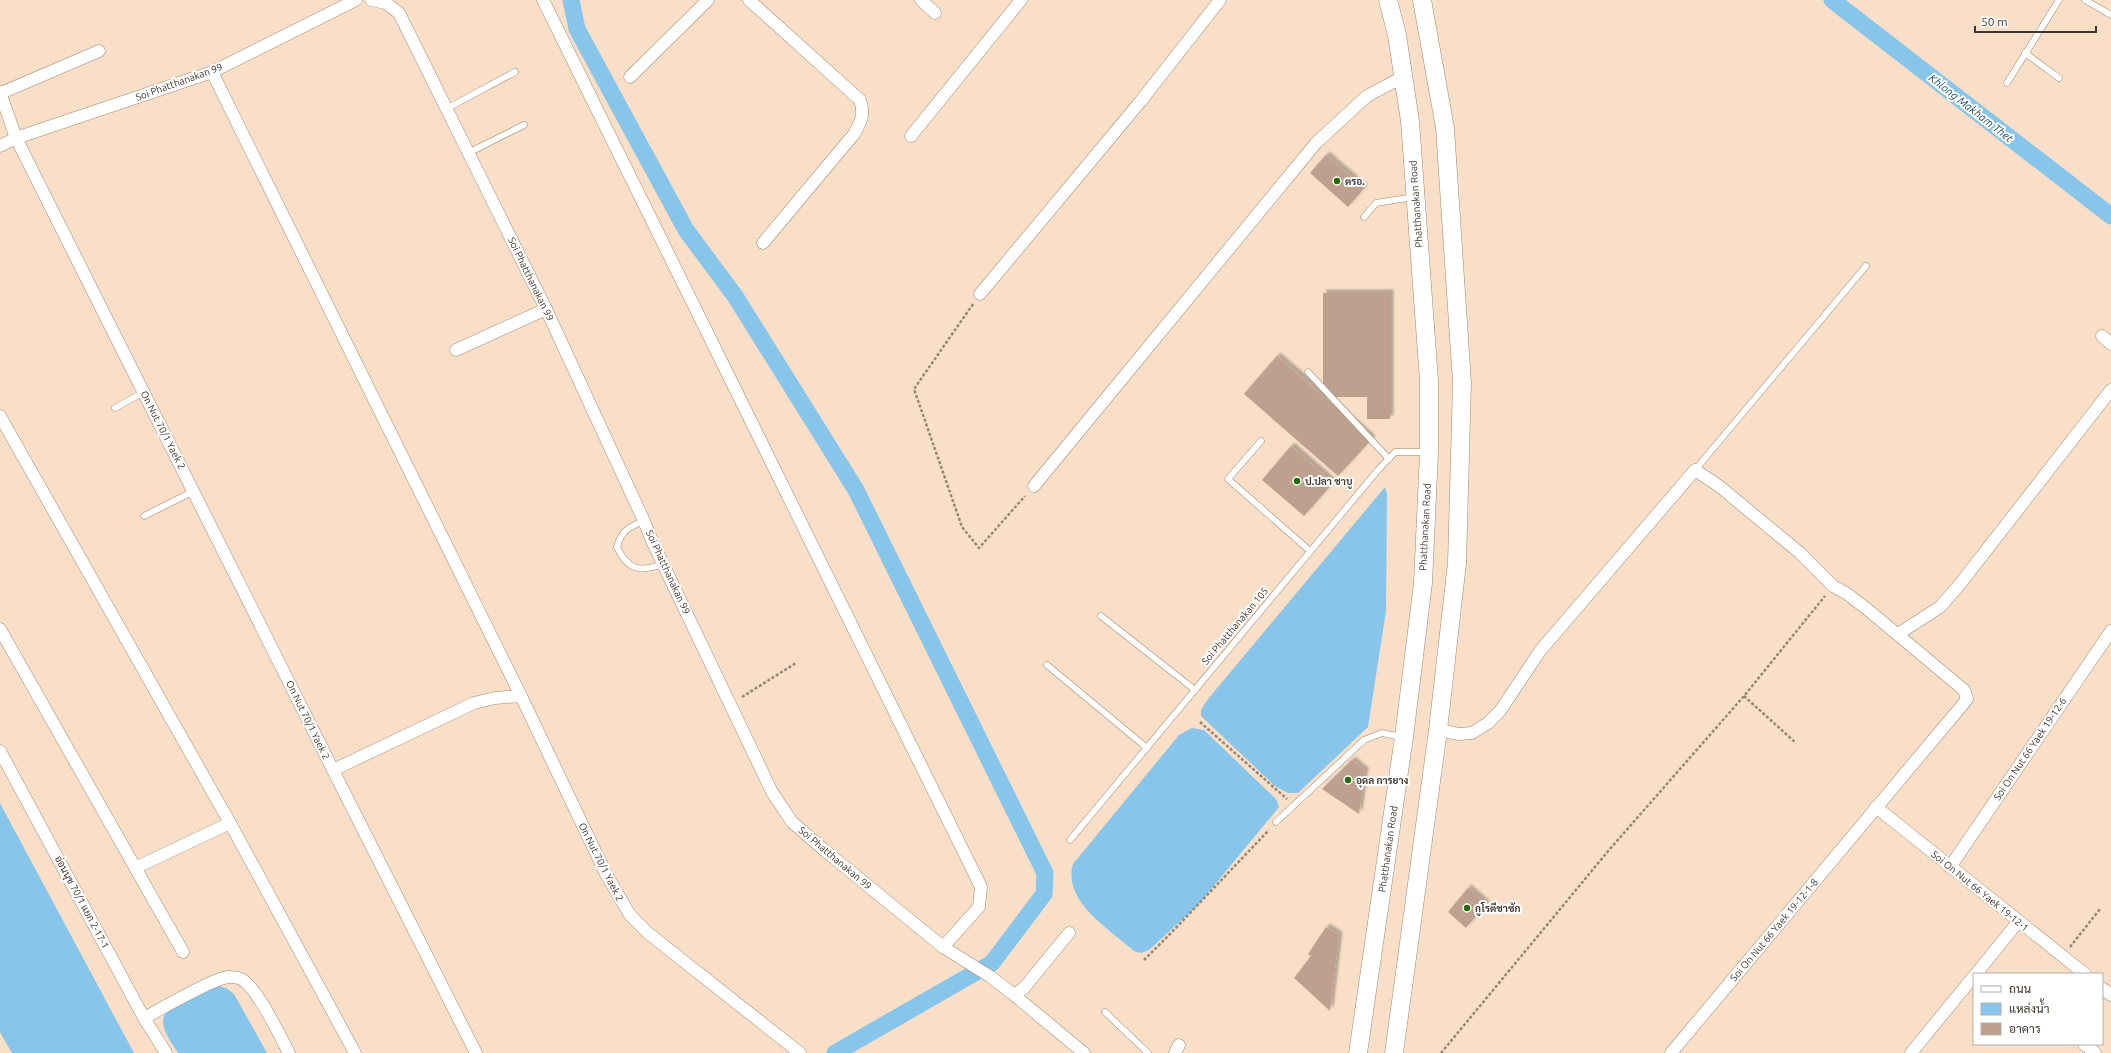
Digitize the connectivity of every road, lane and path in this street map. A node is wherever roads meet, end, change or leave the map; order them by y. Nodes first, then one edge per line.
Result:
1 (356, 0) edge
2 (371, 0) edge
3 (543, 0) edge
4 (708, 0) edge
5 (749, 0) edge
6 (921, 0) edge
7 (1021, 0) edge
8 (1220, 0) edge
9 (1388, 0) edge
10 (1422, 0) edge
11 (2059, 0) edge
12 (2085, 0) edge
13 (935, 13) dead end
14 (2111, 15) edge
15 (99, 50) dead end
16 (2025, 53) junction
17 (212, 72) junction
18 (516, 72) dead end
19 (630, 77) dead end
20 (1403, 77) junction
21 (2059, 78) dead end
22 (2007, 83) dead end
23 (0, 93) edge
24 (446, 109) junction
25 (524, 125) dead end
26 (911, 136) dead end
27 (16, 138) junction
28 (0, 146) edge
29 (468, 152) junction
30 (1416, 197) junction
31 (1364, 217) dead end
32 (763, 243) dead end
33 (1866, 266) dead end
34 (980, 294) joint
35 (546, 309) junction
36 (456, 350) dead end
37 (1308, 372) dead end
38 (2111, 390) edge
39 (144, 392) junction
40 (115, 408) dead end
41 (0, 416) edge
42 (1261, 441) dead end
43 (1429, 452) junction
44 (1389, 458) junction
45 (1695, 470) junction
46 (1034, 486) joint
47 (194, 492) junction
48 (144, 516) dead end
49 (644, 521) junction
50 (1310, 551) junction
51 (663, 564) junction
52 (1833, 586) junction
53 (1101, 616) dead end
54 (0, 629) edge
55 (2111, 631) edge
56 (1898, 634) junction
57 (796, 664) dead end
58 (1047, 665) dead end
59 (1195, 690) junction
60 (521, 696) junction
61 (1744, 696) junction
62 (731, 703) junction
63 (1200, 722) dead end
64 (1438, 730) junction
65 (1404, 737) junction
66 (1796, 743) dead end
67 (1147, 748) junction
68 (0, 751) edge
69 (333, 770) junction
70 (1293, 805) junction
71 (1876, 807) junction
72 (1276, 822) joint
73 (230, 823) junction
74 (1070, 840) dead end
75 (135, 868) junction
76 (1950, 868) junction
77 (2100, 909) dead end
78 (2018, 922) junction
79 (1069, 933) dead end
80 (943, 947) junction
81 (183, 952) dead end
82 (2062, 956) junction
83 (1144, 960) dead end
84 (1977, 973) edge
85 (2084, 973) edge
86 (1973, 977) edge
87 (2103, 989) edge
88 (1014, 995) junction
89 (2111, 995) edge
90 (1105, 1012) dead end
91 (144, 1018) junction
92 (2085, 1045) edge
93 (166, 1053) edge
94 (289, 1053) edge
95 (355, 1053) edge
96 (476, 1053) edge
97 (800, 1053) edge
98 (1084, 1053) edge
99 (1148, 1053) edge
100 (1358, 1053) edge
101 (1394, 1053) edge
102 (1441, 1053) edge
103 (1671, 1053) edge
104 (1911, 1053) edge
105 (2095, 1053) edge

1 - 17 street, Soi Phatthanakan 99
2 - 24 street, Soi Phatthanakan 99
3 - 80 street
4 - 19 street
5 - 32 street
6 - 13 street
7 - 26 street
8 - 34 street
9 - 20 main road, Phatthanakan Road
10 - 64 main road
11 - 16 lane
12 - 14 lane
15 - 23 street
16 - 21 lane
16 - 22 lane
17 - 27 street, Soi Phatthanakan 99
17 - 60 street
18 - 24 lane
20 - 30 main road, Phatthanakan Road
20 - 46 street
23 - 27 street, On Nut 70/1 Yaek 2
24 - 29 street, Soi Phatthanakan 99
25 - 29 lane
27 - 28 street, Soi Phatthanakan 99
27 - 39 street, On Nut 70/1 Yaek 2
29 - 35 street, Soi Phatthanakan 99
30 - 31 lane
30 - 43 main road, Phatthanakan Road
33 - 45 lane
34 - 46 path
35 - 36 street
35 - 49 street, Soi Phatthanakan 99
37 - 44 lane
38 - 56 street
39 - 40 lane
39 - 47 street, On Nut 70/1 Yaek 2
41 - 73 street
42 - 50 lane
43 - 44 lane
43 - 65 main road, Phatthanakan Road
44 - 50 lane, Soi Phatthanakan 105
45 - 52 street
45 - 64 street
47 - 48 lane
47 - 69 street, On Nut 70/1 Yaek 2
49 - 51 street, Soi Phatthanakan 99
49 - 51 lane
50 - 59 lane, Soi Phatthanakan 105
51 - 62 street, Soi Phatthanakan 99
52 - 56 street
52 - 61 path
53 - 59 lane
54 - 75 street
55 - 76 street, Soi On Nut 66 Yaek 19-12-6
56 - 71 street, Soi On Nut 66 Yaek 19-12-1-8
57 - 62 path
58 - 67 lane
59 - 67 lane, Soi Phatthanakan 105
60 - 69 street, On Nut 70/1 Yaek 2
60 - 97 street, On Nut 70/1 Yaek 2
61 - 66 path
61 - 102 path
62 - 80 street, Soi Phatthanakan 99
63 - 70 path
64 - 101 main road
65 - 70 lane
65 - 100 main road, Phatthanakan Road
67 - 74 lane, Soi Phatthanakan 105
68 - 91 street, อ่อนนุช 70/1 แยก 2-17-1
69 - 96 street
70 - 72 lane
71 - 76 street, Soi On Nut 66 Yaek 19-12-1
71 - 103 street, Soi On Nut 66 Yaek 19-12-1-8
72 - 83 path
73 - 75 street
73 - 95 street
75 - 81 street
76 - 78 street, Soi On Nut 66 Yaek 19-12-1
77 - 82 path
78 - 82 street, Soi On Nut 66 Yaek 19-12-1
78 - 84 street
79 - 88 street
80 - 88 street, Soi Phatthanakan 99
82 - 85 street, Soi On Nut 66 Yaek 19-12-1
86 - 104 street
87 - 89 street
88 - 98 street, Soi Phatthanakan 99
90 - 99 lane
91 - 93 street, อ่อนนุช 70/1 แยก 2-17-1
91 - 94 street
92 - 105 street

